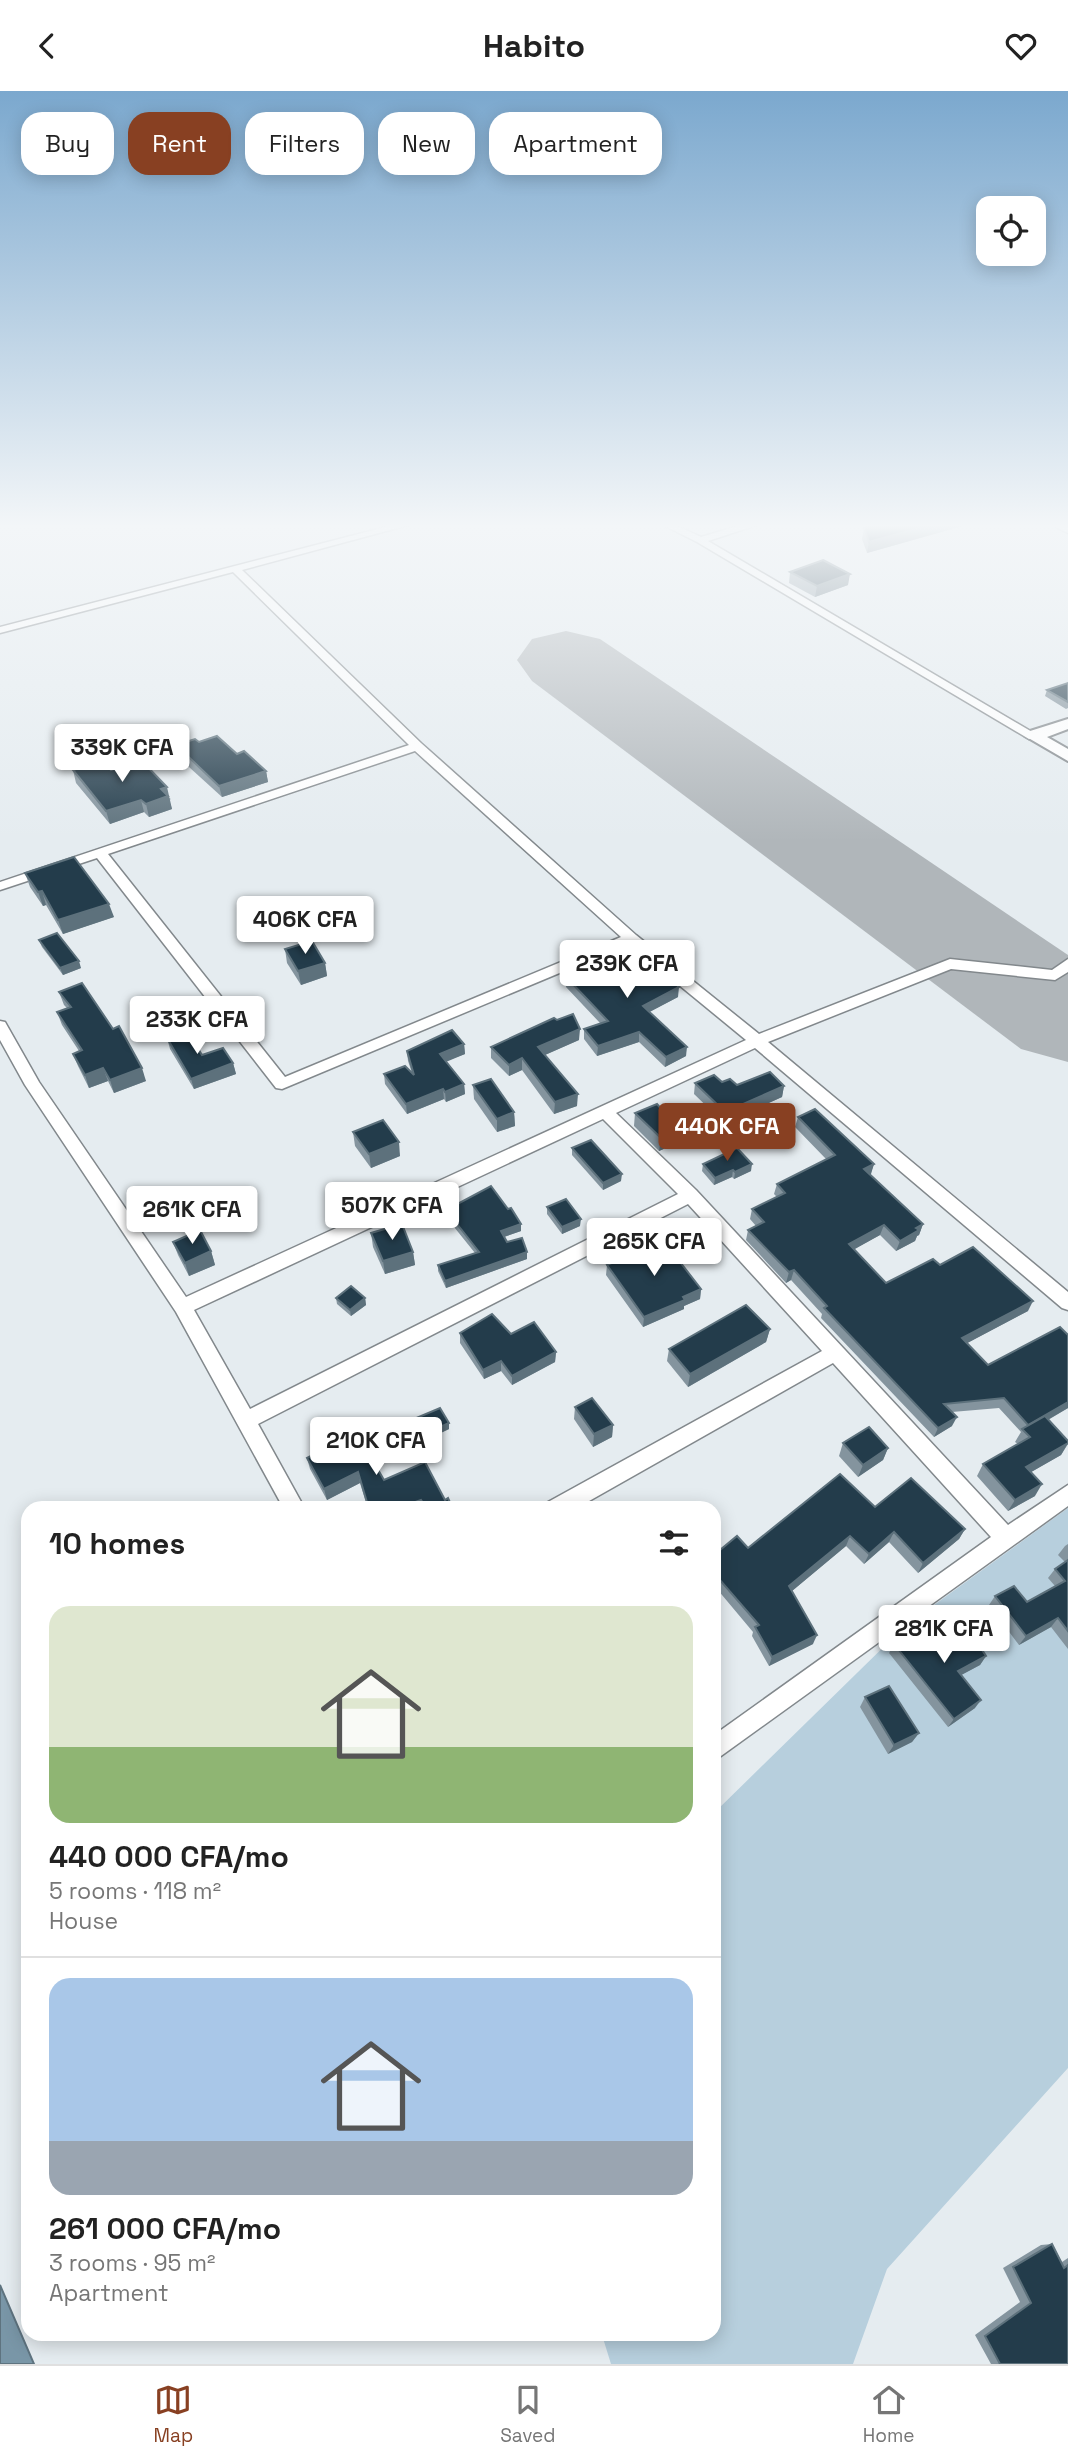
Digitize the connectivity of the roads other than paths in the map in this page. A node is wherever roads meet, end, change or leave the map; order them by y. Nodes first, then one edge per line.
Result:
1 (297, 629) edge
2 (851, 629) edge
3 (1068, 724) edge
4 (1033, 736) junction
5 (417, 746) junction
6 (1068, 756) edge
7 (101, 854) junction
8 (0, 886) edge
9 (631, 938) junction
10 (1068, 964) edge
11 (0, 1026) edge
12 (757, 1041) junction
13 (604, 1111) junction
14 (690, 1195) junction
15 (1068, 1303) edge
16 (183, 1307) junction
17 (836, 1352) junction
18 (247, 1420) junction
19 (1068, 1495) edge
20 (291, 1501) edge
21 (569, 1501) edge
22 (1006, 1538) junction
23 (721, 1744) edge

1 - 5 street
2 - 4 street
3 - 4 main road
4 - 6 main road
5 - 7 street
5 - 9 street
7 - 8 street
7 - 9 street
9 - 12 street
10 - 12 street
11 - 16 street
12 - 13 street
12 - 15 street
13 - 14 street
13 - 16 street
14 - 17 street
14 - 18 street
16 - 18 street
17 - 21 street
17 - 22 street
18 - 20 street
19 - 22 street
22 - 23 street

